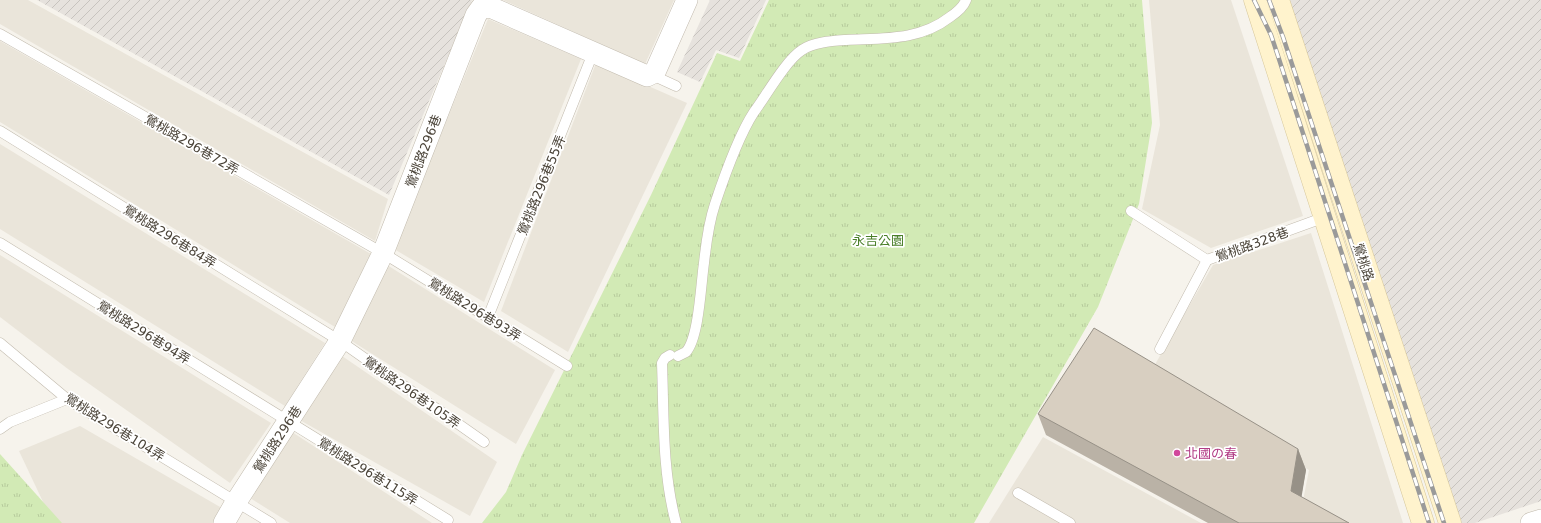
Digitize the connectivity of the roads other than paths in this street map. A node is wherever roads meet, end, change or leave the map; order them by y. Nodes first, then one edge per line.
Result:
1 (687, 0) edge
2 (966, 0) edge
3 (1255, 0) edge
4 (1278, 0) edge
5 (0, 34) edge
6 (593, 53) junction
7 (652, 75) junction
8 (676, 86) dead end
9 (0, 131) edge
10 (1346, 209) junction
11 (1131, 211) dead end
12 (1325, 217) junction
13 (0, 243) edge
14 (383, 253) junction
15 (1207, 260) junction
16 (488, 317) junction
17 (340, 341) junction
18 (0, 342) edge
19 (1160, 349) dead end
20 (567, 366) dead end
21 (67, 399) junction
22 (289, 422) junction
23 (0, 429) edge
24 (484, 442) dead end
25 (1018, 493) dead end
26 (236, 502) junction
27 (448, 520) dead end
28 (1541, 520) edge
29 (224, 523) edge
30 (271, 523) edge
31 (676, 523) edge
32 (1070, 523) edge
33 (1423, 523) edge
34 (1450, 523) edge
35 (1531, 523) edge

1 - 7 street
2 - 31 lane
3 - 12 main road, 鶯桃路
4 - 10 main road, 鶯桃路
5 - 14 lane, 鶯桃路296巷72弄
6 - 7 street, 鶯桃路296巷
6 - 14 street, 鶯桃路296巷
6 - 16 lane, 鶯桃路296巷55弄
7 - 8 lane
9 - 17 lane, 鶯桃路296巷84弄
10 - 12 lane, 鶯桃路328巷
10 - 34 main road, 鶯桃路
11 - 15 lane
12 - 15 lane, 鶯桃路328巷
12 - 33 main road, 鶯桃路
13 - 22 lane, 鶯桃路296巷94弄
14 - 16 lane, 鶯桃路296巷93弄
14 - 17 street, 鶯桃路296巷
15 - 19 lane, 鶯桃路328巷
16 - 20 lane, 鶯桃路296巷93弄
17 - 22 street, 鶯桃路296巷
17 - 24 lane, 鶯桃路296巷105弄
18 - 21 lane, 鶯桃路296巷104弄
21 - 23 lane
21 - 26 lane, 鶯桃路296巷104弄
22 - 26 street, 鶯桃路296巷
22 - 27 lane, 鶯桃路296巷115弄
25 - 32 lane
26 - 29 street, 鶯桃路296巷
26 - 30 lane, 鶯桃路296巷104弄
28 - 35 street

